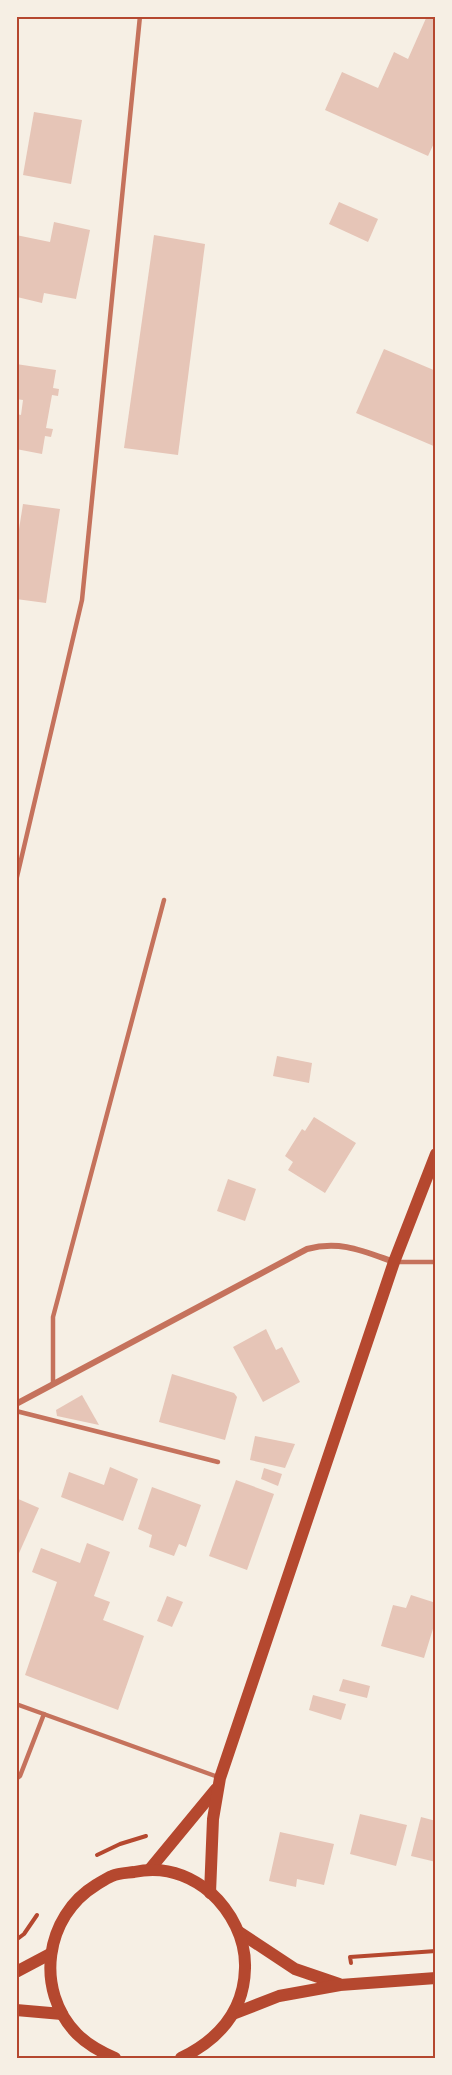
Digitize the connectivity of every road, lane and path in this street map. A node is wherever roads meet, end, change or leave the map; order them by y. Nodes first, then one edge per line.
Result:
1 (140, 16) edge
2 (16, 881) edge
3 (164, 900) dead end
4 (435, 1154) edge
5 (394, 1262) junction
6 (435, 1262) edge
7 (53, 1384) junction
8 (16, 1404) edge
9 (16, 1411) edge
10 (218, 1462) dead end
11 (16, 1704) edge
12 (44, 1714) junction
13 (16, 1779) edge
14 (219, 1783) junction
15 (150, 1869) junction
16 (210, 1893) junction
17 (238, 1931) junction
18 (50, 1954) junction
19 (16, 1972) edge
20 (435, 1978) edge
21 (340, 1985) junction
22 (16, 2010) edge
23 (62, 2014) junction
24 (233, 2014) junction
25 (115, 2058) edge
26 (180, 2058) edge

1 - 2 lane
3 - 7 lane
4 - 5 main road
5 - 6 lane
5 - 7 street
5 - 14 main road
7 - 8 street
9 - 10 lane
11 - 12 lane
12 - 13 lane
12 - 14 lane
14 - 15 main road
14 - 16 main road
15 - 16 main road
15 - 18 main road
16 - 17 main road
17 - 21 main road
17 - 24 main road
18 - 19 main road
18 - 23 main road
20 - 21 main road
21 - 24 main road
22 - 23 main road
23 - 25 main road
24 - 26 main road

